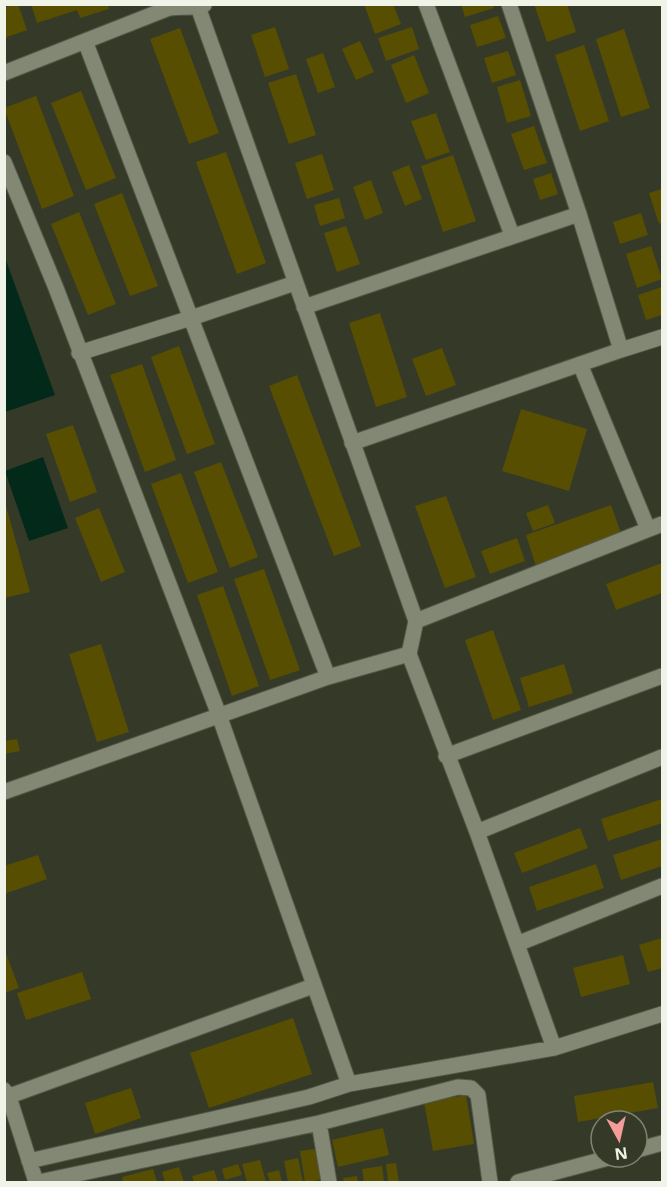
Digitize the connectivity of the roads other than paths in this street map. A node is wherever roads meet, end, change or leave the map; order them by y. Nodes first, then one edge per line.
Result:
1 (426, 4) edge
2 (509, 4) edge
3 (201, 5) edge
4 (85, 40) junction
5 (4, 73) edge
6 (4, 162) edge
7 (579, 214) junction
8 (512, 235) junction
9 (295, 283) junction
10 (304, 307) junction
11 (191, 318) junction
12 (663, 337) edge
13 (621, 350) junction
14 (79, 352) junction
15 (580, 364) junction
16 (352, 443) junction
17 (663, 524) edge
18 (648, 530) junction
19 (416, 621) junction
20 (409, 654) junction
21 (663, 676) edge
22 (328, 677) junction
23 (219, 715) junction
24 (446, 756) junction
25 (663, 757) edge
26 (4, 792) edge
27 (477, 832) junction
28 (663, 886) edge
29 (517, 945) junction
30 (313, 986) junction
31 (663, 1014) edge
32 (554, 1048) junction
33 (349, 1084) junction
34 (6, 1095) edge
35 (319, 1123) junction
36 (29, 1161) junction
37 (589, 1163) edge
38 (37, 1182) edge
39 (329, 1182) edge
40 (490, 1182) edge
41 (518, 1182) edge

1 - 8 street
2 - 7 street
3 - 4 street
3 - 9 street
4 - 5 street
4 - 11 street
6 - 14 street
7 - 8 street
7 - 13 street
8 - 10 street
9 - 10 street
9 - 11 street
10 - 16 street
11 - 14 street
11 - 22 street
12 - 13 street
13 - 15 street
14 - 23 street
15 - 16 street
15 - 18 street
16 - 19 street
17 - 18 street
18 - 19 street
19 - 20 street
20 - 22 street
20 - 24 street
21 - 24 street
22 - 23 street
23 - 26 street
23 - 30 street
24 - 27 street
25 - 27 street
27 - 29 street
28 - 29 street
29 - 32 street
30 - 33 street
30 - 34 street
31 - 32 street
32 - 33 street
33 - 36 street
34 - 36 street
35 - 38 street
35 - 39 street
35 - 40 street
36 - 38 street
37 - 41 street

